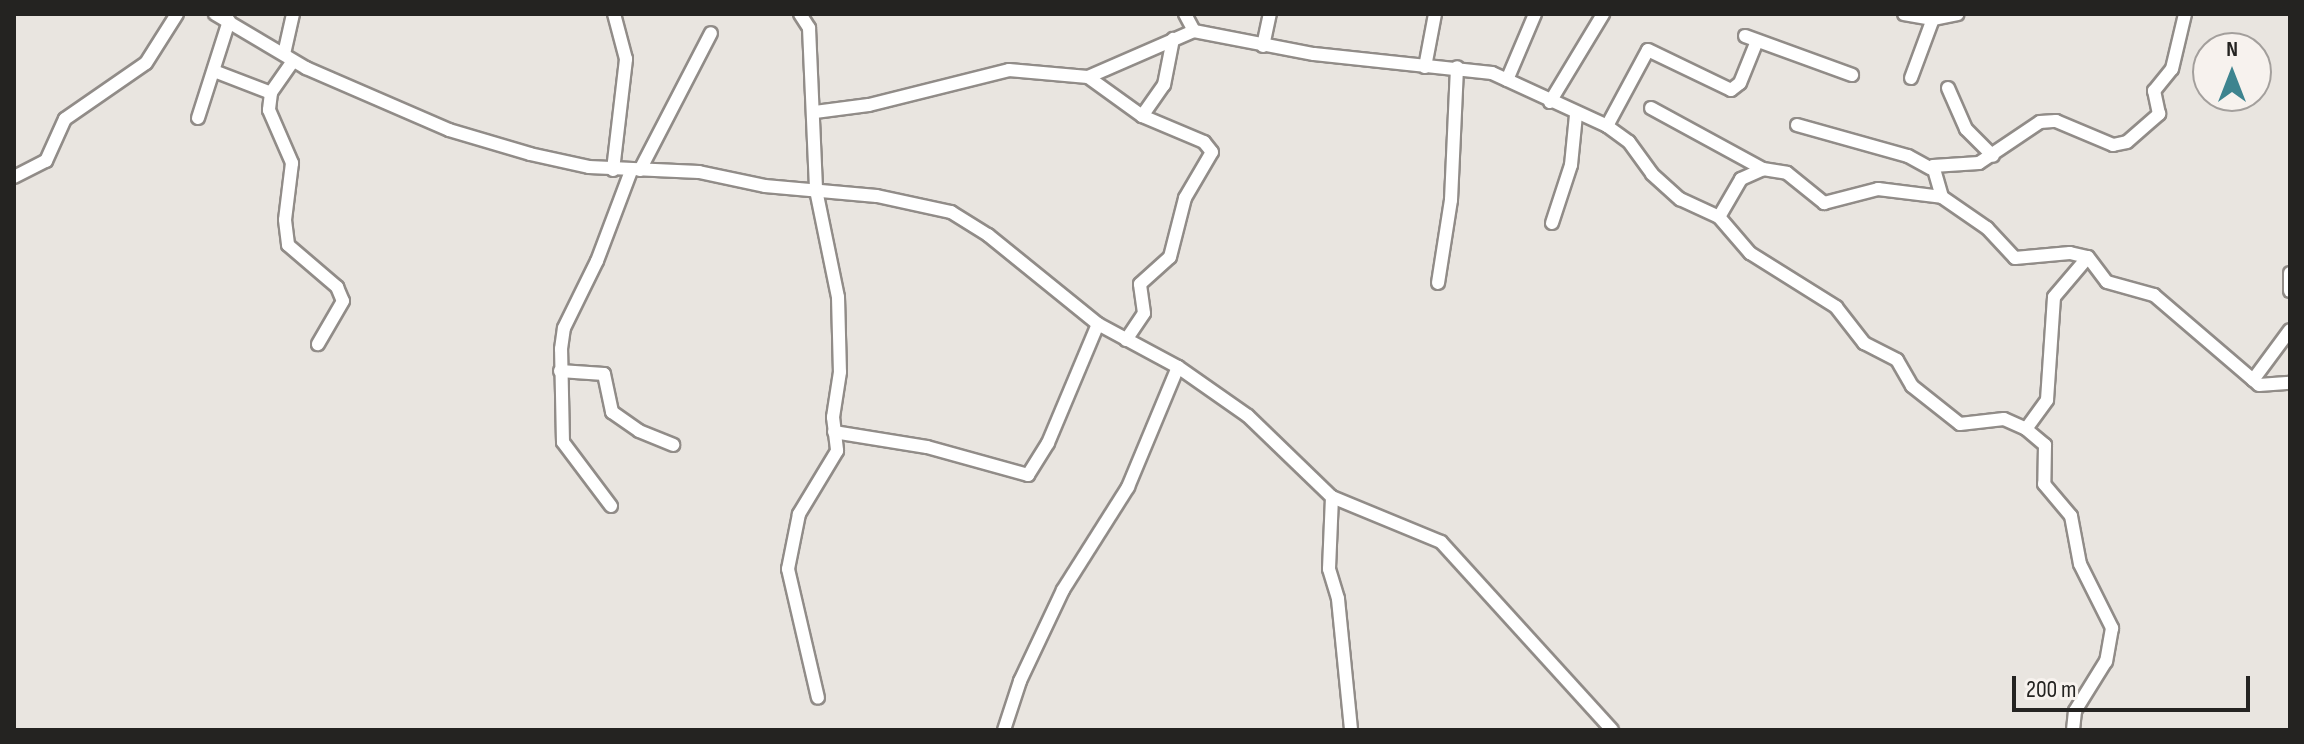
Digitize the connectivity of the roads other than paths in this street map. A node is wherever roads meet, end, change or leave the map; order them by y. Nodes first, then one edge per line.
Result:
1 (177, 14) edge
2 (215, 14) edge
3 (293, 14) edge
4 (614, 14) edge
5 (800, 14) edge
6 (1185, 14) edge
7 (1270, 14) edge
8 (1434, 14) edge
9 (1535, 14) edge
10 (1603, 14) edge
11 (1904, 14) edge
12 (1958, 14) edge
13 (2185, 14) edge
14 (1933, 19) junction
15 (229, 21) junction
16 (1194, 31) junction
17 (711, 33) dead end
18 (1173, 39) junction
19 (1263, 46) junction
20 (288, 58) junction
21 (1425, 67) junction
22 (1457, 67) junction
23 (214, 71) junction
24 (1852, 75) dead end
25 (1088, 77) junction
26 (1911, 78) dead end
27 (1507, 80) junction
28 (1948, 88) dead end
29 (271, 93) junction
30 (1550, 102) junction
31 (1651, 108) dead end
32 (815, 112) junction
33 (1576, 115) junction
34 (1142, 116) junction
35 (198, 118) dead end
36 (1797, 125) dead end
37 (1607, 126) junction
38 (1993, 156) junction
39 (1763, 169) junction
40 (1931, 169) junction
41 (613, 170) junction
42 (635, 171) junction
43 (14, 177) edge
44 (816, 190) junction
45 (1942, 197) junction
46 (1719, 217) junction
47 (1552, 223) dead end
48 (2088, 257) junction
49 (2290, 273) edge
50 (1438, 283) dead end
51 (2290, 291) edge
52 (1098, 324) junction
53 (2290, 330) edge
54 (1126, 340) junction
55 (318, 344) dead end
56 (1178, 367) junction
57 (560, 371) junction
58 (2253, 380) junction
59 (2290, 383) edge
60 (2026, 429) junction
61 (834, 432) junction
62 (673, 445) dead end
63 (1332, 497) junction
64 (611, 506) dead end
65 (818, 698) dead end
66 (1004, 730) edge
67 (1351, 730) edge
68 (1612, 730) edge
69 (2073, 730) edge

1 - 43 street
2 - 15 street
3 - 20 street
4 - 41 street
5 - 32 street
6 - 16 street
7 - 19 street
8 - 21 street
9 - 27 street
10 - 30 street
11 - 14 street
12 - 14 street
13 - 38 street
14 - 26 street
15 - 20 street
15 - 23 street
16 - 18 street
16 - 19 street
17 - 42 street
18 - 25 street
18 - 34 street
19 - 21 street
20 - 29 street
20 - 41 street
21 - 22 street
22 - 27 street
22 - 50 street
23 - 29 street
23 - 35 street
24 - 37 street
25 - 32 street
25 - 34 street
27 - 30 street
28 - 38 street
29 - 55 street
30 - 33 street
31 - 39 street
32 - 44 street
33 - 37 street
33 - 47 street
34 - 54 street
36 - 40 street
37 - 46 street
38 - 40 street
39 - 45 street
39 - 46 street
40 - 45 street
41 - 42 street
42 - 44 street
42 - 57 street
44 - 52 street
44 - 61 street
45 - 48 street
46 - 60 street
48 - 58 street
48 - 60 street
49 - 51 street
52 - 54 street
52 - 61 street
53 - 58 street
54 - 56 street
56 - 63 street
56 - 66 street
57 - 62 street
57 - 64 street
58 - 59 street
60 - 69 street
61 - 65 street
63 - 67 street
63 - 68 street

